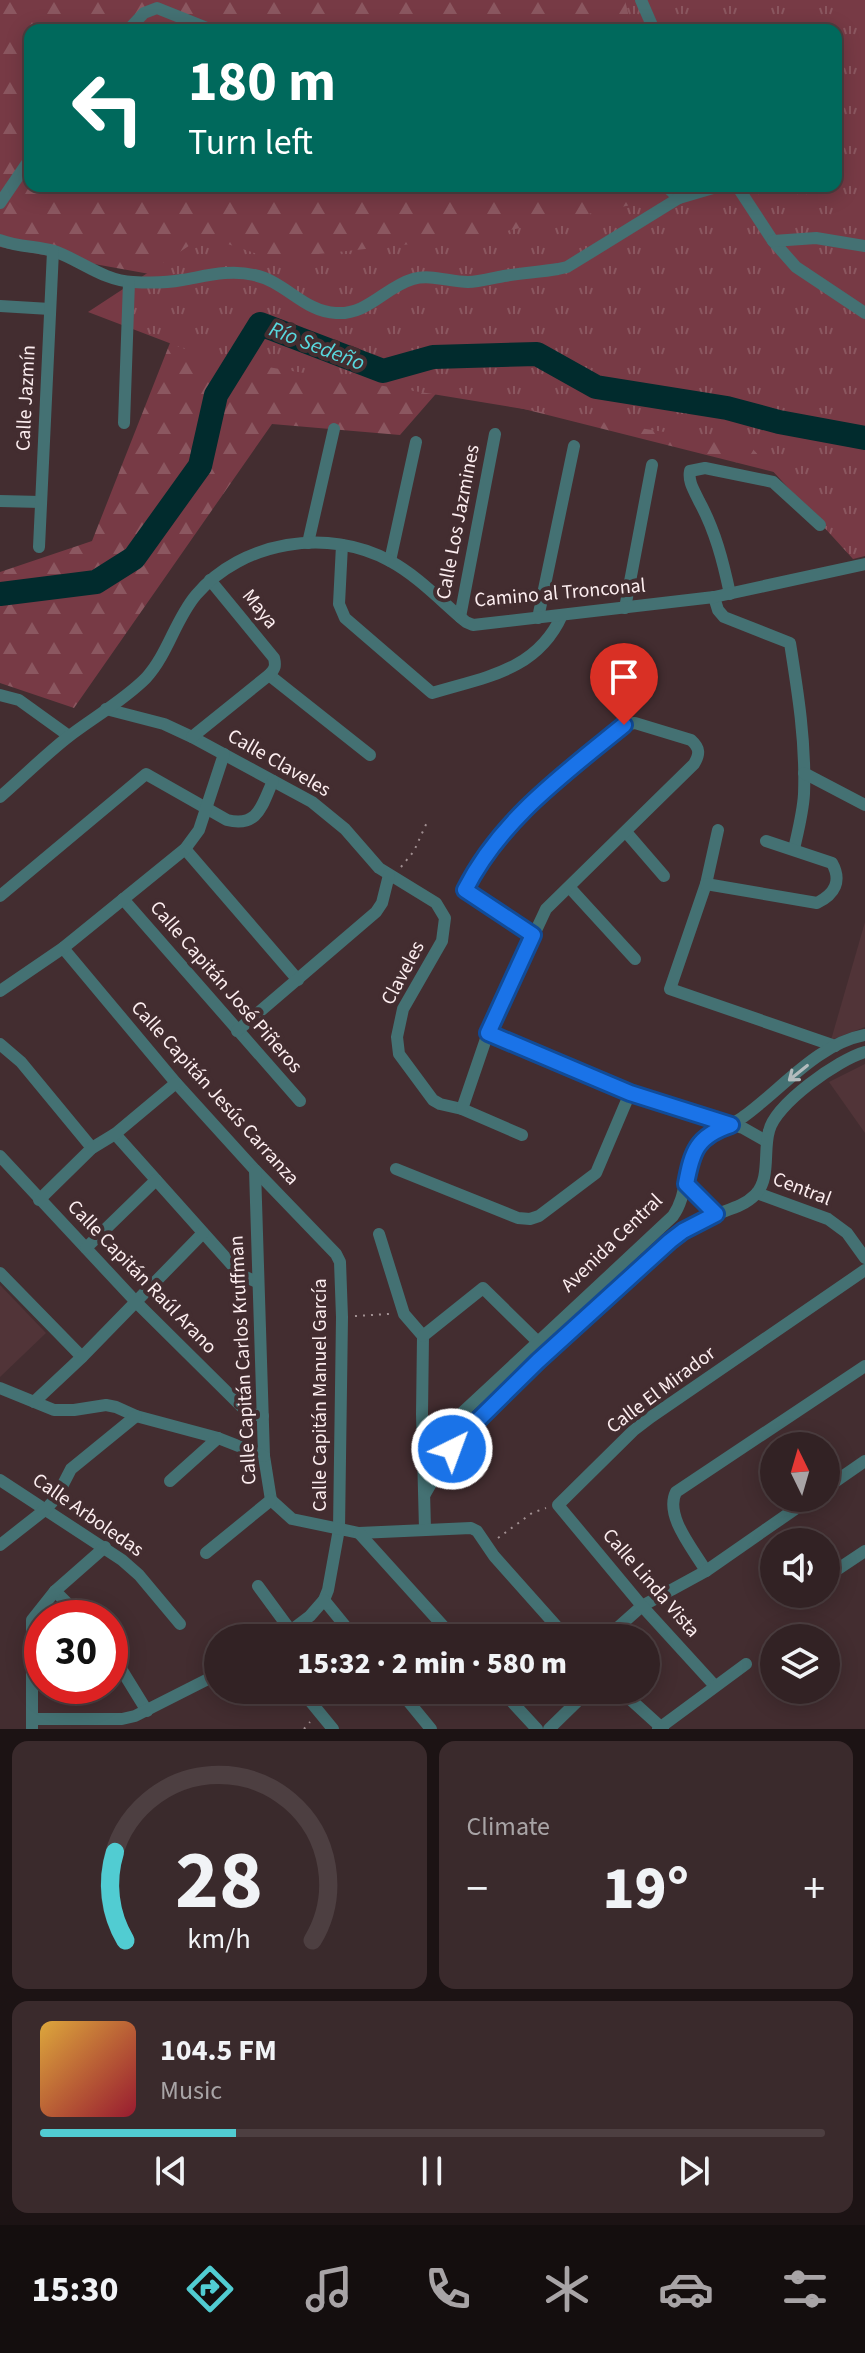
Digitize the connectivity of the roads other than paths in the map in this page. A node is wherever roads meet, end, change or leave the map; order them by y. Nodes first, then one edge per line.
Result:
1 (641, 0) edge
2 (134, 24) edge
3 (197, 24) edge
4 (651, 24) edge
5 (24, 168) edge
6 (672, 192) edge
7 (700, 192) edge
8 (741, 192) edge
9 (679, 198) junction
10 (0, 203) edge
11 (0, 240) edge
12 (773, 241) junction
13 (865, 246) edge
14 (53, 251) junction
15 (129, 282) junction
16 (0, 306) edge
17 (50, 309) junction
18 (865, 313) edge
19 (124, 423) dead end
20 (334, 429) dead end
21 (495, 434) dead end
22 (416, 442) dead end
23 (574, 446) dead end
24 (652, 465) dead end
25 (0, 501) edge
26 (41, 502) junction
27 (820, 525) dead end
28 (308, 543) junction
29 (342, 545) junction
30 (39, 547) dead end
31 (390, 561) junction
32 (865, 564) edge
33 (210, 580) junction
34 (730, 594) junction
35 (714, 597) junction
36 (625, 608) junction
37 (562, 615) junction
38 (460, 617) junction
39 (538, 618) junction
40 (272, 669) junction
41 (0, 695) edge
42 (106, 709) junction
43 (69, 736) junction
44 (192, 737) junction
45 (224, 754) junction
46 (370, 755) dead end
47 (804, 773) junction
48 (273, 781) junction
49 (0, 797) edge
50 (865, 805) edge
51 (205, 808) junction
52 (718, 830) dead end
53 (626, 832) junction
54 (766, 841) dead end
55 (185, 849) junction
56 (794, 849) junction
57 (389, 875) junction
58 (664, 876) dead end
59 (706, 884) junction
60 (570, 888) junction
61 (0, 896) edge
62 (123, 899) junction
63 (445, 918) joint
64 (533, 935) junction
65 (63, 948) junction
66 (635, 959) dead end
67 (298, 980) junction
68 (0, 991) edge
69 (237, 1031) junction
70 (488, 1033) junction
71 (865, 1035) edge
72 (0, 1044) edge
73 (835, 1046) junction
74 (865, 1052) edge
75 (176, 1083) junction
76 (630, 1093) junction
77 (300, 1101) dead end
78 (462, 1109) junction
79 (731, 1125) junction
80 (115, 1134) junction
81 (522, 1135) dead end
82 (766, 1141) junction
83 (92, 1148) junction
84 (0, 1156) edge
85 (396, 1169) dead end
86 (255, 1170) junction
87 (156, 1180) junction
88 (686, 1184) junction
89 (757, 1193) junction
90 (39, 1200) junction
91 (716, 1214) junction
92 (203, 1233) junction
93 (379, 1234) dead end
94 (86, 1248) junction
95 (865, 1258) edge
96 (340, 1262) joint
97 (865, 1270) edge
98 (0, 1273) edge
99 (257, 1282) junction
100 (137, 1303) junction
101 (423, 1336) junction
102 (537, 1341) junction
103 (82, 1357) junction
104 (865, 1366) edge
105 (0, 1388) edge
106 (34, 1402) junction
107 (136, 1416) junction
108 (263, 1416) junction
109 (218, 1438) junction
110 (264, 1456) junction
111 (865, 1461) edge
112 (424, 1467) junction
113 (840, 1478) edge
114 (0, 1480) edge
115 (170, 1481) dead end
116 (425, 1494) junction
117 (271, 1500) junction
118 (558, 1505) joint
119 (46, 1509) junction
120 (791, 1512) edge
121 (339, 1529) junction
122 (425, 1529) junction
123 (359, 1533) junction
124 (0, 1545) edge
125 (105, 1547) junction
126 (865, 1551) edge
127 (206, 1553) dead end
128 (840, 1568) edge
129 (706, 1571) junction
130 (258, 1586) dead end
131 (55, 1591) junction
132 (64, 1600) edge
133 (324, 1600) junction
134 (642, 1606) junction
135 (180, 1624) dead end
136 (280, 1624) edge
137 (299, 1624) edge
138 (344, 1624) edge
139 (441, 1624) edge
140 (555, 1624) edge
141 (622, 1624) edge
142 (746, 1664) dead end
143 (128, 1680) edge
144 (204, 1681) edge
145 (715, 1686) junction
146 (312, 1704) edge
147 (410, 1704) edge
148 (514, 1704) edge
149 (575, 1704) edge
150 (635, 1704) edge
151 (147, 1711) junction
152 (32, 1724) edge
153 (660, 1728) edge
154 (333, 1729) edge
155 (431, 1729) edge
156 (537, 1729) edge
157 (549, 1729) edge

1 - 4 street
2 - 3 street
5 - 10 street
6 - 9 street
7 - 9 street
8 - 12 street
9 - 15 street
11 - 14 street
12 - 13 street
12 - 18 street
14 - 15 street
14 - 17 street, Calle Jazmín
15 - 19 street
16 - 17 street
17 - 26 street, Calle Jazmín
20 - 28 street
21 - 38 street, Calle Los Jazmines
22 - 31 street
23 - 39 street
24 - 36 street
25 - 26 street
26 - 30 street, Calle Jazmín
27 - 34 street
28 - 29 street, Camino al Tronconal
28 - 33 street, Camino al Tronconal
29 - 31 street, Camino al Tronconal
29 - 37 street
31 - 38 street, Camino al Tronconal
32 - 34 street, Camino al Tronconal
33 - 40 street, Maya
33 - 42 street, Camino al Tronconal
34 - 35 street, Camino al Tronconal
35 - 36 street, Camino al Tronconal
35 - 47 street
36 - 37 street, Camino al Tronconal
37 - 39 street, Camino al Tronconal
38 - 39 street, Camino al Tronconal
40 - 44 street
40 - 46 street, Maya
41 - 43 street
42 - 43 street, Camino al Tronconal
42 - 44 street, Calle Claveles
43 - 49 street, Camino al Tronconal
44 - 45 street, Calle Claveles
45 - 48 street, Calle Claveles
45 - 51 street
47 - 50 street
47 - 56 street
48 - 51 street
48 - 57 street, Calle Claveles
51 - 55 street
51 - 61 street
52 - 59 street
53 - 58 street
53 - 60 street
53 - 64 street
54 - 56 street
55 - 62 street
55 - 67 street
56 - 59 street
57 - 63 street, Calle Claveles
57 - 67 street
59 - 73 street
60 - 64 street
60 - 66 street
62 - 65 street
62 - 69 street, Calle Capitán José Piñeros
63 - 78 street, Claveles
64 - 70 street
65 - 68 street
65 - 75 street, Calle Capitán Jesús Carranza
67 - 69 street
69 - 77 street, Calle Capitán José Piñeros
70 - 76 street
70 - 78 street
71 - 73 street, Avenida Central
72 - 83 street
73 -> 79 street, Avenida Central
74 - 82 street
75 - 80 street
75 - 86 street, Calle Capitán Jesús Carranza
76 - 79 street
76 - 85 street
78 - 81 street, Claveles
79 - 82 street
79 - 88 street, Avenida Central
80 - 83 street
80 - 87 street
82 - 89 street
83 - 90 street
84 - 90 street, Calle Capitán Raúl Arano
86 - 96 street, Calle Capitán Jesús Carranza
86 - 99 street, Calle Capitán Carlos Kruffman
87 - 92 street
87 - 94 street
88 - 91 street
88 - 102 street, Avenida Central
89 - 91 street, Avenida Central
89 - 95 street, Central
90 - 94 street, Calle Capitán Raúl Arano
91 - 116 street, Avenida Central
92 - 99 street
92 - 100 street
93 - 101 street
94 - 100 street, Calle Capitán Raúl Arano
96 - 121 street, Calle Capitán Manuel García
97 - 118 street, Calle El Mirador
98 - 103 street
99 - 108 street, Calle Capitán Carlos Kruffman
100 - 103 street
100 - 108 street, Calle Capitán Raúl Arano
101 - 102 street
101 - 112 street
102 - 112 street, Avenida Central
103 - 106 street
104 - 129 street
105 - 106 street
106 - 107 street
107 - 109 street
107 - 119 street
108 - 110 street, Calle Capitán Carlos Kruffman
109 - 110 street
109 - 115 street
110 - 117 street, Calle Capitán Carlos Kruffman
111 - 113 street
112 - 116 street
114 - 119 street, Calle Arboledas
116 - 122 street
117 - 121 street
117 - 127 street
118 - 134 street, Calle Linda Vista
119 - 124 street
119 - 125 street, Calle Arboledas
120 - 129 street
121 - 123 street
121 - 133 street, Calle Capitán Manuel García
122 - 123 street
122 - 140 street
123 - 139 street
125 - 131 street
125 - 135 street, Calle Arboledas
126 - 128 street
129 - 134 street
130 - 136 street
131 - 132 street
131 - 152 street
133 - 137 street
133 - 138 street
134 - 141 street
134 - 145 street, Calle Linda Vista
142 - 145 street
143 - 151 street
144 - 151 street
145 - 153 street
146 - 154 street
147 - 155 street
148 - 156 street
149 - 157 street
150 - 153 street
151 - 152 street

